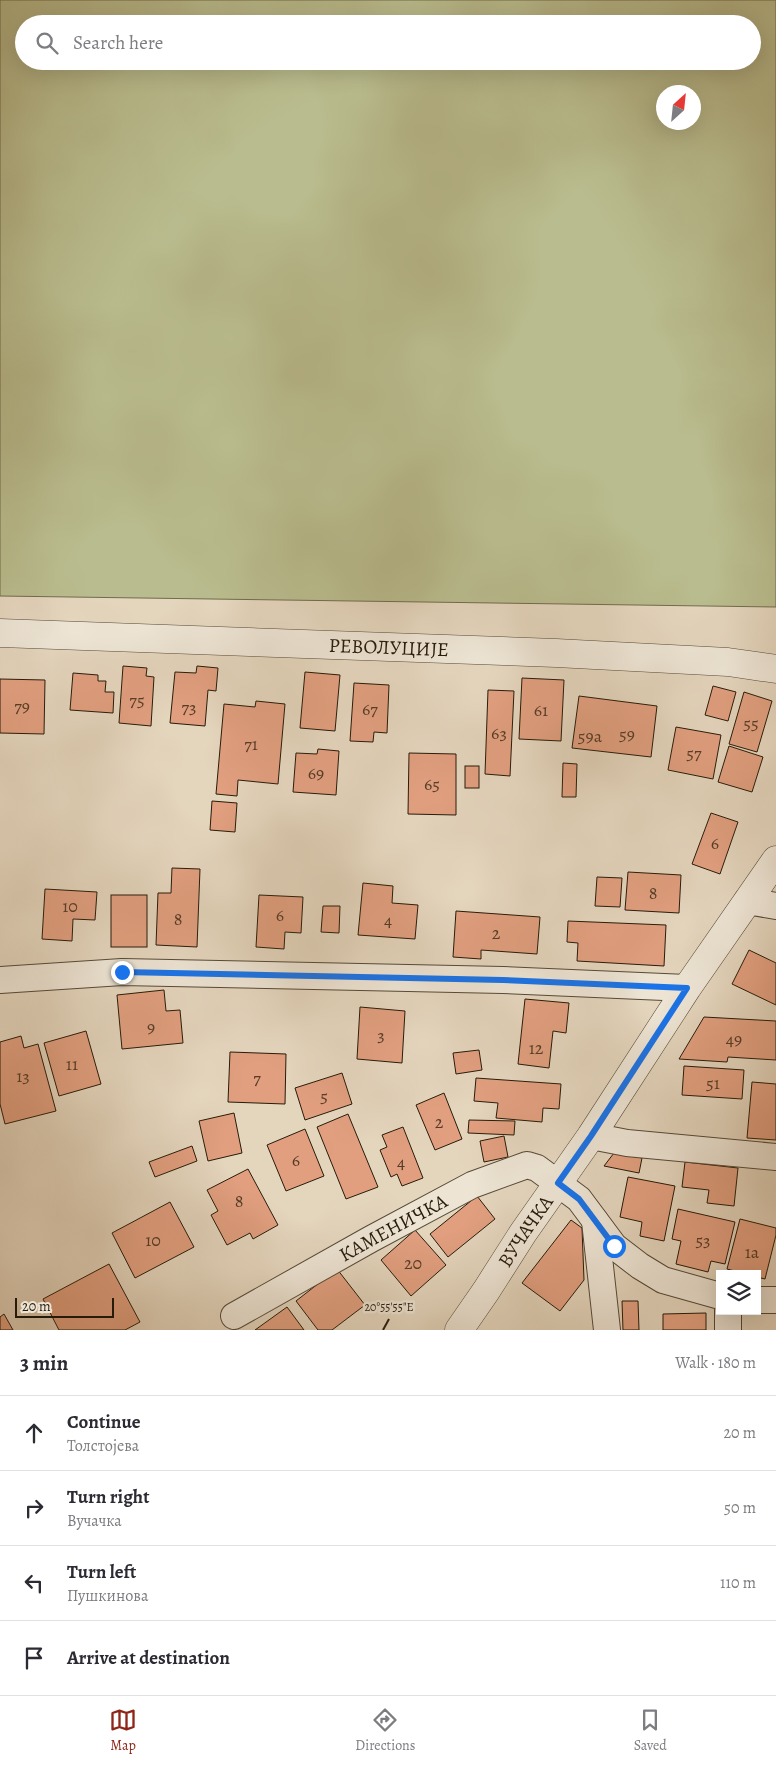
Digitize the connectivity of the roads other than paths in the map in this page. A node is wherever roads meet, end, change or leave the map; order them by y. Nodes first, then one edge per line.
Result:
1 (0, 633) edge
2 (776, 669) edge
3 (776, 860) edge
4 (747, 901) junction
5 (776, 906) edge
6 (0, 980) edge
7 (687, 988) junction
8 (591, 1136) junction
9 (776, 1157) edge
10 (558, 1183) junction
11 (594, 1221) junction
12 (716, 1295) edge
13 (761, 1300) edge
14 (776, 1300) edge
15 (728, 1315) edge
16 (234, 1316) dead end
17 (459, 1330) edge
18 (607, 1330) edge
19 (728, 1330) edge

1 - 2 street, РЕВОЛУЦИЈЕ
3 - 4 street, ВУЧАЧКА
4 - 5 street
4 - 7 street, ВУЧАЧКА
6 - 7 street
7 - 8 street, ВУЧАЧКА
8 - 9 street
8 - 10 street, ВУЧАЧКА
10 - 11 street
10 - 16 street, КАМЕНИЧКА
10 - 17 street, ВУЧАЧКА
11 - 12 street
11 - 18 street
13 - 14 street
15 - 19 street

